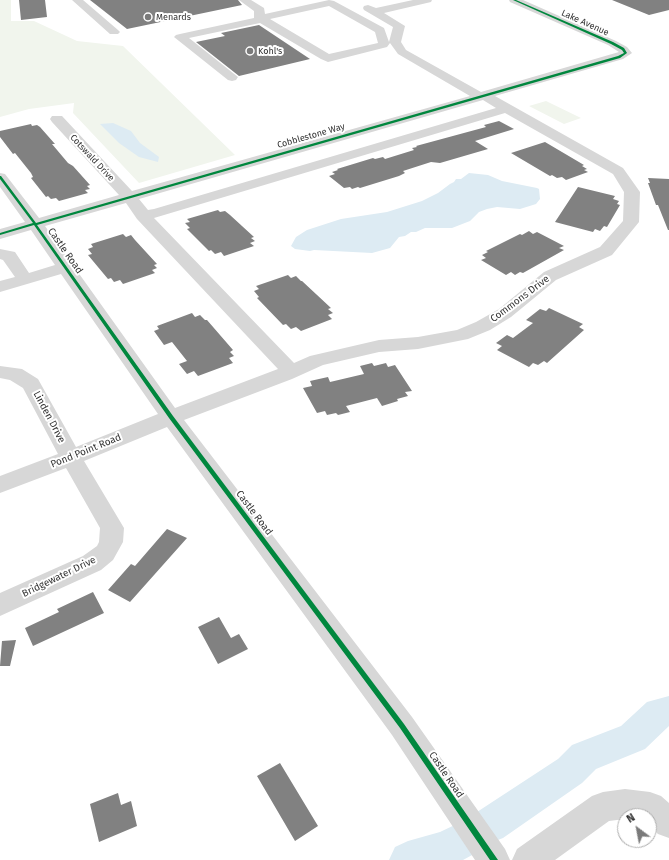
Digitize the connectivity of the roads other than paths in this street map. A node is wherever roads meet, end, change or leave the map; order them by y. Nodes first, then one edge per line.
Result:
1 (77, 0) edge
2 (244, 0) edge
3 (312, 0) edge
4 (343, 0) edge
5 (427, 0) edge
6 (514, 0) edge
7 (330, 3) junction
8 (356, 3) dead end
9 (374, 11) junction
10 (353, 15) junction
11 (261, 16) junction
12 (114, 32) dead end
13 (626, 53) joint
14 (232, 77) dead end
15 (481, 95) junction
16 (508, 108) junction
17 (57, 120) dead end
18 (0, 177) edge
19 (128, 197) junction
20 (143, 216) junction
21 (35, 224) junction
22 (0, 234) edge
23 (0, 254) edge
24 (65, 266) junction
25 (25, 279) junction
26 (0, 287) edge
27 (291, 371) junction
28 (0, 372) edge
29 (171, 417) junction
30 (71, 458) junction
31 (0, 485) edge
32 (0, 605) edge
33 (669, 823) edge
34 (494, 860) edge
35 (528, 860) edge

1 - 12 street
2 - 11 street
3 - 11 street
4 - 7 street
5 - 9 street
6 - 13 street, Lake Avenue
7 - 10 street
7 - 11 street
8 - 9 street
9 - 10 street
9 - 15 street, Commons Drive
10 - 11 street
11 - 14 street
13 - 15 street, Cobblestone Way
15 - 16 street, Commons Drive
15 - 19 street, Cobblestone Way
16 - 20 street
16 - 27 street, Commons Drive
17 - 19 street, Cotswald Drive
18 - 21 street, Castle Road
19 - 20 street
19 - 21 street, Cobblestone Way
20 - 27 street
21 - 22 street, Cobblestone Way
21 - 24 street, Castle Road
23 - 25 street
24 - 25 street
24 - 29 street, Castle Road
25 - 26 street
27 - 29 street, Commons Drive
28 - 30 street, Linden Drive
29 - 30 street, Pond Point Road
29 - 34 street, Castle Road
30 - 31 street, Pond Point Road
30 - 32 street, Bridgewater Drive
33 - 35 street

